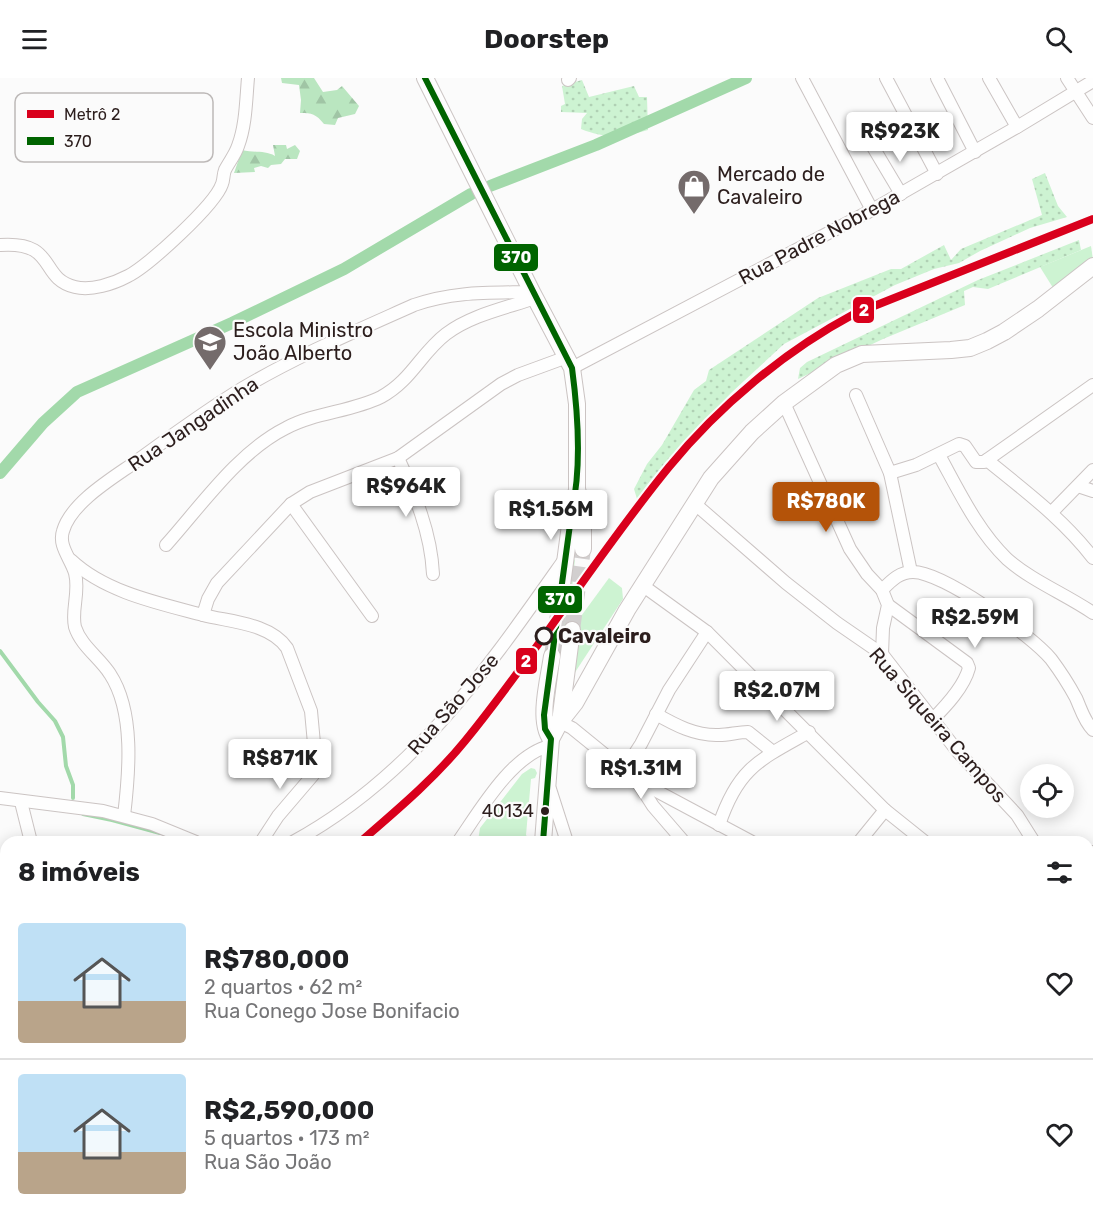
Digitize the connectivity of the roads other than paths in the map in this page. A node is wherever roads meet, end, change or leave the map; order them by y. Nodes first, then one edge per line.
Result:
1 (248, 78) edge
2 (425, 78) edge
3 (802, 78) edge
4 (886, 78) edge
5 (937, 78) edge
6 (989, 78) edge
7 (1067, 78) edge
8 (1093, 81) edge
9 (1075, 93) junction
10 (1093, 118) edge
11 (1017, 127) junction
12 (873, 147) dead end
13 (975, 152) junction
14 (937, 174) junction
15 (901, 194) junction
16 (872, 210) junction
17 (0, 245) edge
18 (1093, 266) edge
19 (533, 295) junction
20 (570, 363) junction
21 (1093, 385) edge
22 (856, 395) dead end
23 (784, 403) junction
24 (939, 455) junction
25 (398, 458) junction
26 (987, 460) junction
27 (1093, 470) edge
28 (890, 473) junction
29 (1078, 486) junction
30 (577, 489) junction
31 (1093, 491) edge
32 (694, 503) junction
33 (291, 504) junction
34 (1052, 512) junction
35 (584, 543) joint
36 (166, 545) dead end
37 (67, 556) junction
38 (566, 557) junction
39 (1093, 558) edge
40 (911, 572) junction
41 (433, 574) dead end
42 (642, 585) junction
43 (882, 590) junction
44 (560, 600) tunnel mouth
45 (888, 605) junction
46 (1093, 613) edge
47 (203, 615) junction
48 (372, 616) dead end
49 (572, 630) tunnel mouth
50 (707, 632) junction
51 (882, 654) junction
52 (552, 656) tunnel mouth
53 (656, 714) junction
54 (932, 720) junction
55 (552, 722) junction
56 (1093, 730) edge
57 (809, 732) junction
58 (551, 742) junction
59 (773, 752) junction
60 (623, 772) junction
61 (547, 780) junction
62 (636, 780) junction
63 (0, 798) edge
64 (21, 802) junction
65 (885, 810) junction
66 (124, 816) junction
67 (719, 825) junction
68 (30, 836) edge
69 (181, 836) edge
70 (265, 836) edge
71 (303, 836) edge
72 (462, 836) edge
73 (543, 836) edge
74 (565, 836) edge
75 (679, 836) edge
76 (740, 836) edge
77 (865, 836) edge
78 (918, 836) edge
79 (1030, 836) edge

1 - 17 street
2 - 19 main road
3 - 16 street
4 - 14 street
5 - 13 street
6 - 11 street
7 - 9 street
8 - 9 street, Rua Padre Nobrega
9 - 10 street
9 - 11 street, Rua Padre Nobrega
11 - 13 street, Rua Padre Nobrega
12 - 15 street
13 - 14 street, Rua Padre Nobrega
14 - 15 street, Rua Padre Nobrega
15 - 16 street, Rua Padre Nobrega
16 - 20 street, Rua Padre Nobrega
18 - 23 main road
19 - 20 main road
19 - 36 street
19 - 37 street, Rua Jangadinha
20 - 25 street, Rua Padre Nobrega
20 - 30 main road
21 - 26 street
22 - 28 street
23 - 32 main road
23 - 43 street
24 - 26 street
24 - 28 street
24 - 46 street
25 - 33 street, Rua Padre Nobrega
25 - 41 street
26 - 34 street
27 - 29 street
28 - 40 street
29 - 31 street
29 - 34 street
30 - 35 main road
30 - 38 main road
32 - 42 main road
32 - 51 street, Rua Siqueira Campos
33 - 47 street, Rua Padre Nobrega
33 - 48 street
34 - 39 street
35 - 38 street, Rua São Jose
37 - 47 street
37 - 66 street, Rua Jangadinha
38 - 44 main road
38 - 71 street, Rua São Jose
40 - 43 street
40 - 56 street
42 - 50 street
42 - 55 main road
43 - 45 street
45 - 51 street
45 - 54 street
47 - 70 street
49 - 55 main road
50 - 53 street
50 - 57 street
51 - 54 street, Rua Siqueira Campos
52 - 55 main road
53 - 59 street
53 - 60 street
54 - 79 street, Rua Siqueira Campos
55 - 58 main road
55 - 60 street
57 - 59 street
57 - 65 street
58 - 61 main road
58 - 72 street
59 - 67 street
60 - 62 street
61 - 73 main road
61 - 74 street
62 - 67 street
62 - 75 street
63 - 64 street
64 - 66 street
64 - 68 street
65 - 77 street
65 - 78 street
66 - 69 street
67 - 76 street

